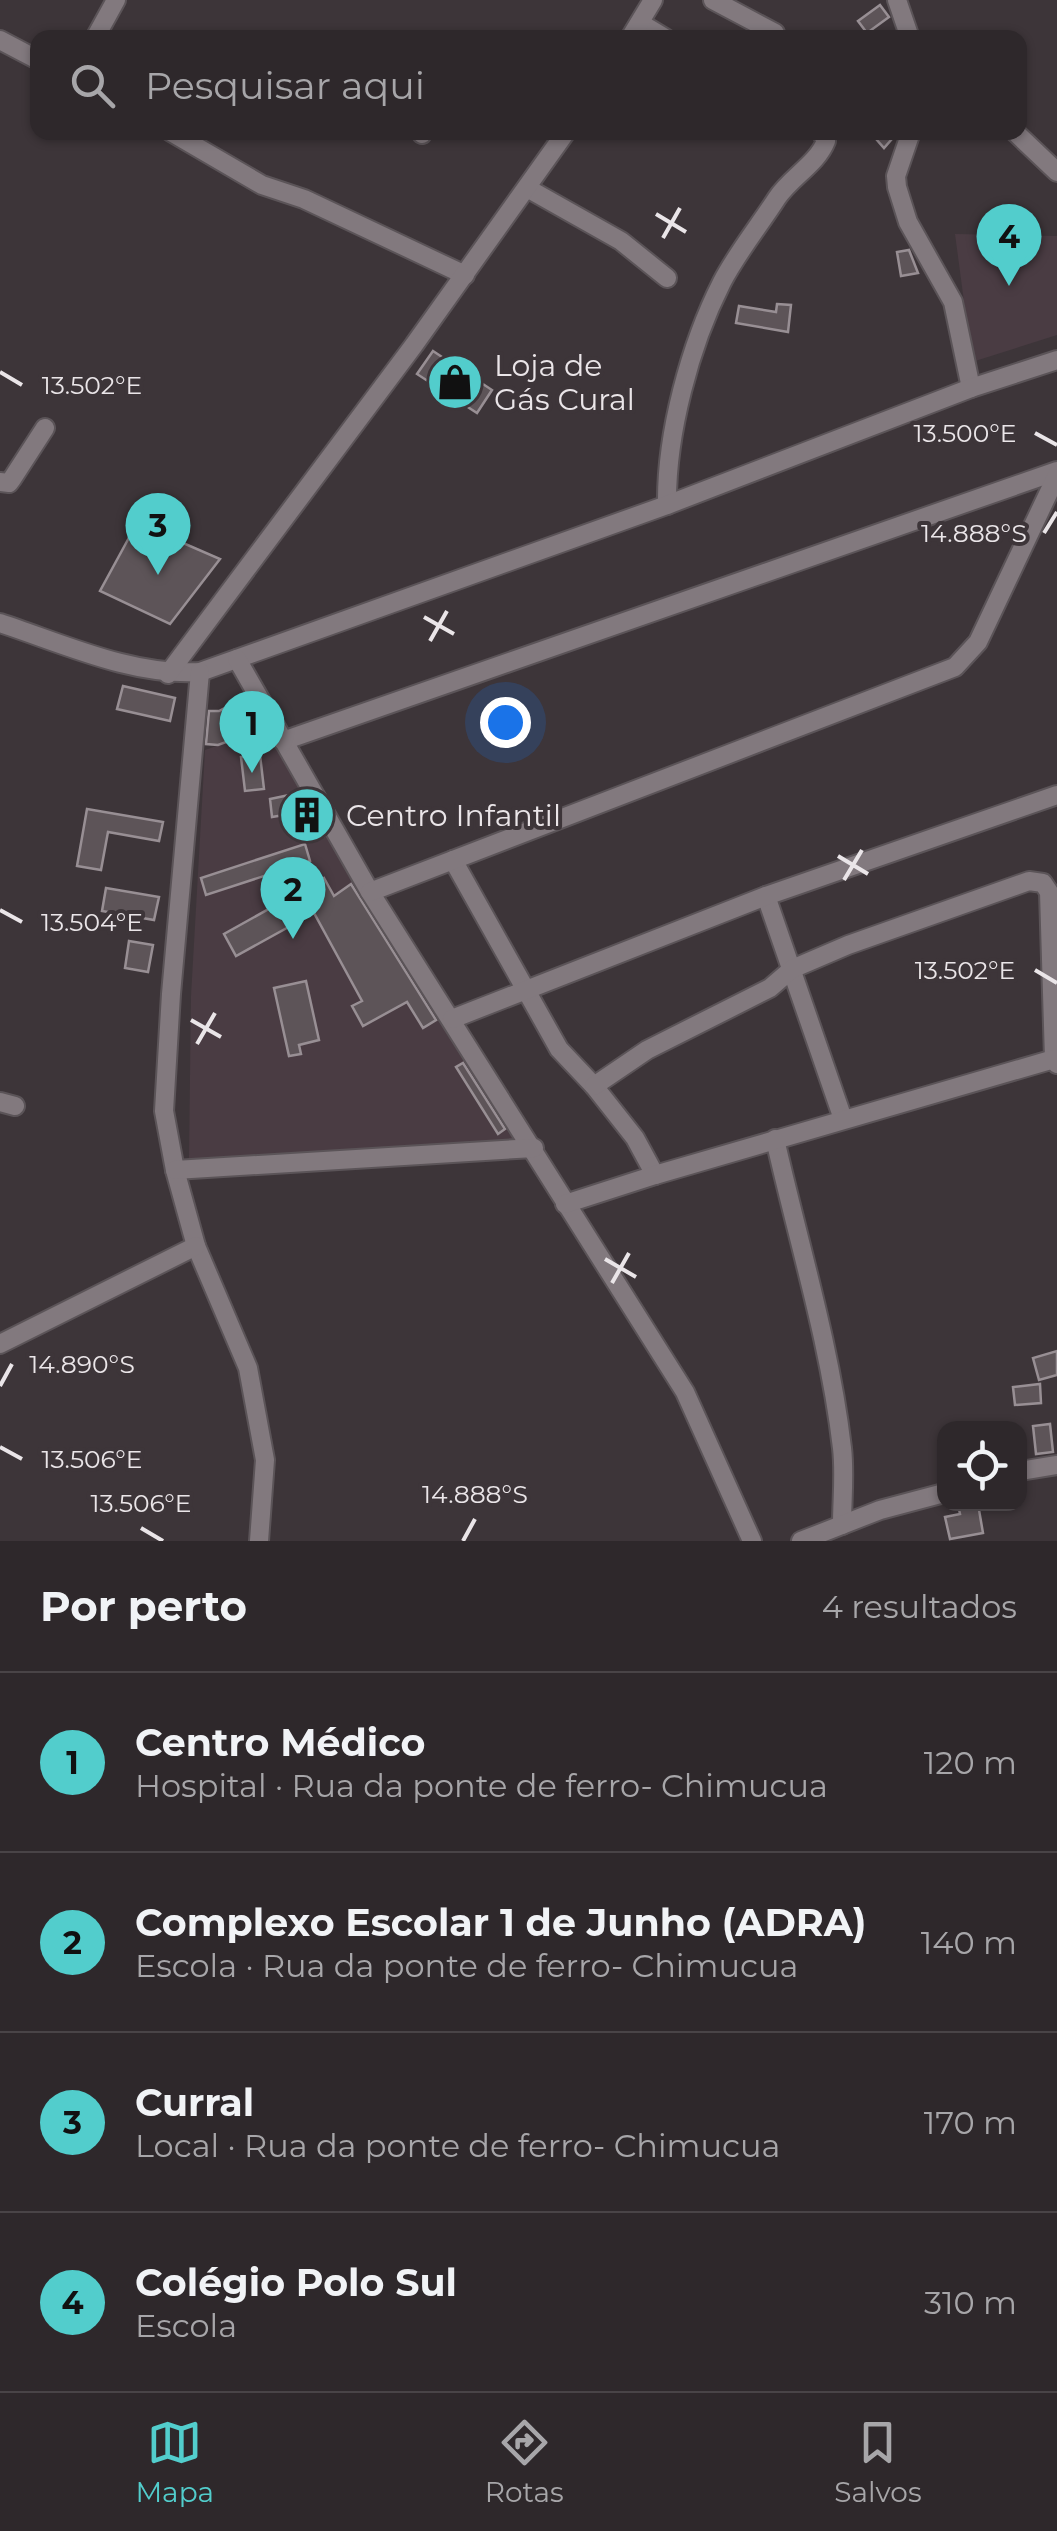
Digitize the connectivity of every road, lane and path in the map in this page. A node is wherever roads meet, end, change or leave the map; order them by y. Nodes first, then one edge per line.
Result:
1 (116, 0) edge
2 (652, 0) edge
3 (713, 0) edge
4 (896, 0) edge
5 (99, 30) edge
6 (635, 30) edge
7 (769, 30) edge
8 (907, 30) edge
9 (0, 40) edge
10 (30, 56) edge
11 (185, 140) edge
12 (557, 140) edge
13 (826, 140) edge
14 (908, 140) edge
15 (1023, 140) edge
16 (1057, 172) edge
17 (527, 188) junction
18 (464, 275) junction
19 (667, 278) dead end
20 (1057, 360) edge
21 (971, 388) junction
22 (45, 428) dead end
23 (1057, 473) edge
24 (0, 482) edge
25 (666, 505) junction
26 (0, 623) edge
27 (236, 659) junction
28 (200, 672) junction
29 (168, 674) junction
30 (283, 740) junction
31 (1057, 795) edge
32 (453, 860) junction
33 (370, 892) junction
34 (766, 896) junction
35 (792, 970) junction
36 (528, 990) junction
37 (452, 1019) junction
38 (1056, 1061) edge
39 (594, 1086) junction
40 (843, 1120) junction
41 (775, 1139) junction
42 (534, 1148) junction
43 (175, 1170) junction
44 (654, 1175) junction
45 (566, 1204) junction
46 (196, 1246) junction
47 (0, 1344) edge
48 (1057, 1465) edge
49 (1027, 1471) edge
50 (937, 1496) edge
51 (842, 1525) junction
52 (259, 1541) edge
53 (752, 1541) edge
54 (801, 1541) edge

1 - 5 street
2 - 6 street
3 - 7 street
4 - 8 street
9 - 10 street
11 - 18 street
12 - 17 street
13 - 25 street
14 - 21 street
15 - 16 street
17 - 18 street
17 - 19 street
18 - 29 street
20 - 21 street
21 - 25 street
22 - 24 street
23 - 30 street
23 - 32 street
25 - 27 street
26 - 29 street
27 - 28 street
27 - 30 street
28 - 29 street
28 - 43 street
30 - 33 street
31 - 34 street
32 - 33 street
32 - 36 street
33 - 37 street
34 - 35 street
34 - 36 street
35 - 38 street
35 - 39 street
35 - 40 street
36 - 37 street
36 - 39 street
37 - 42 street
38 - 40 street
39 - 44 street
40 - 41 street
41 - 44 street
41 - 51 street
42 - 43 street
42 - 45 street
43 - 46 street
44 - 45 street
45 - 53 street
46 - 47 street
46 - 52 street
48 - 49 street
50 - 51 street
51 - 54 street

